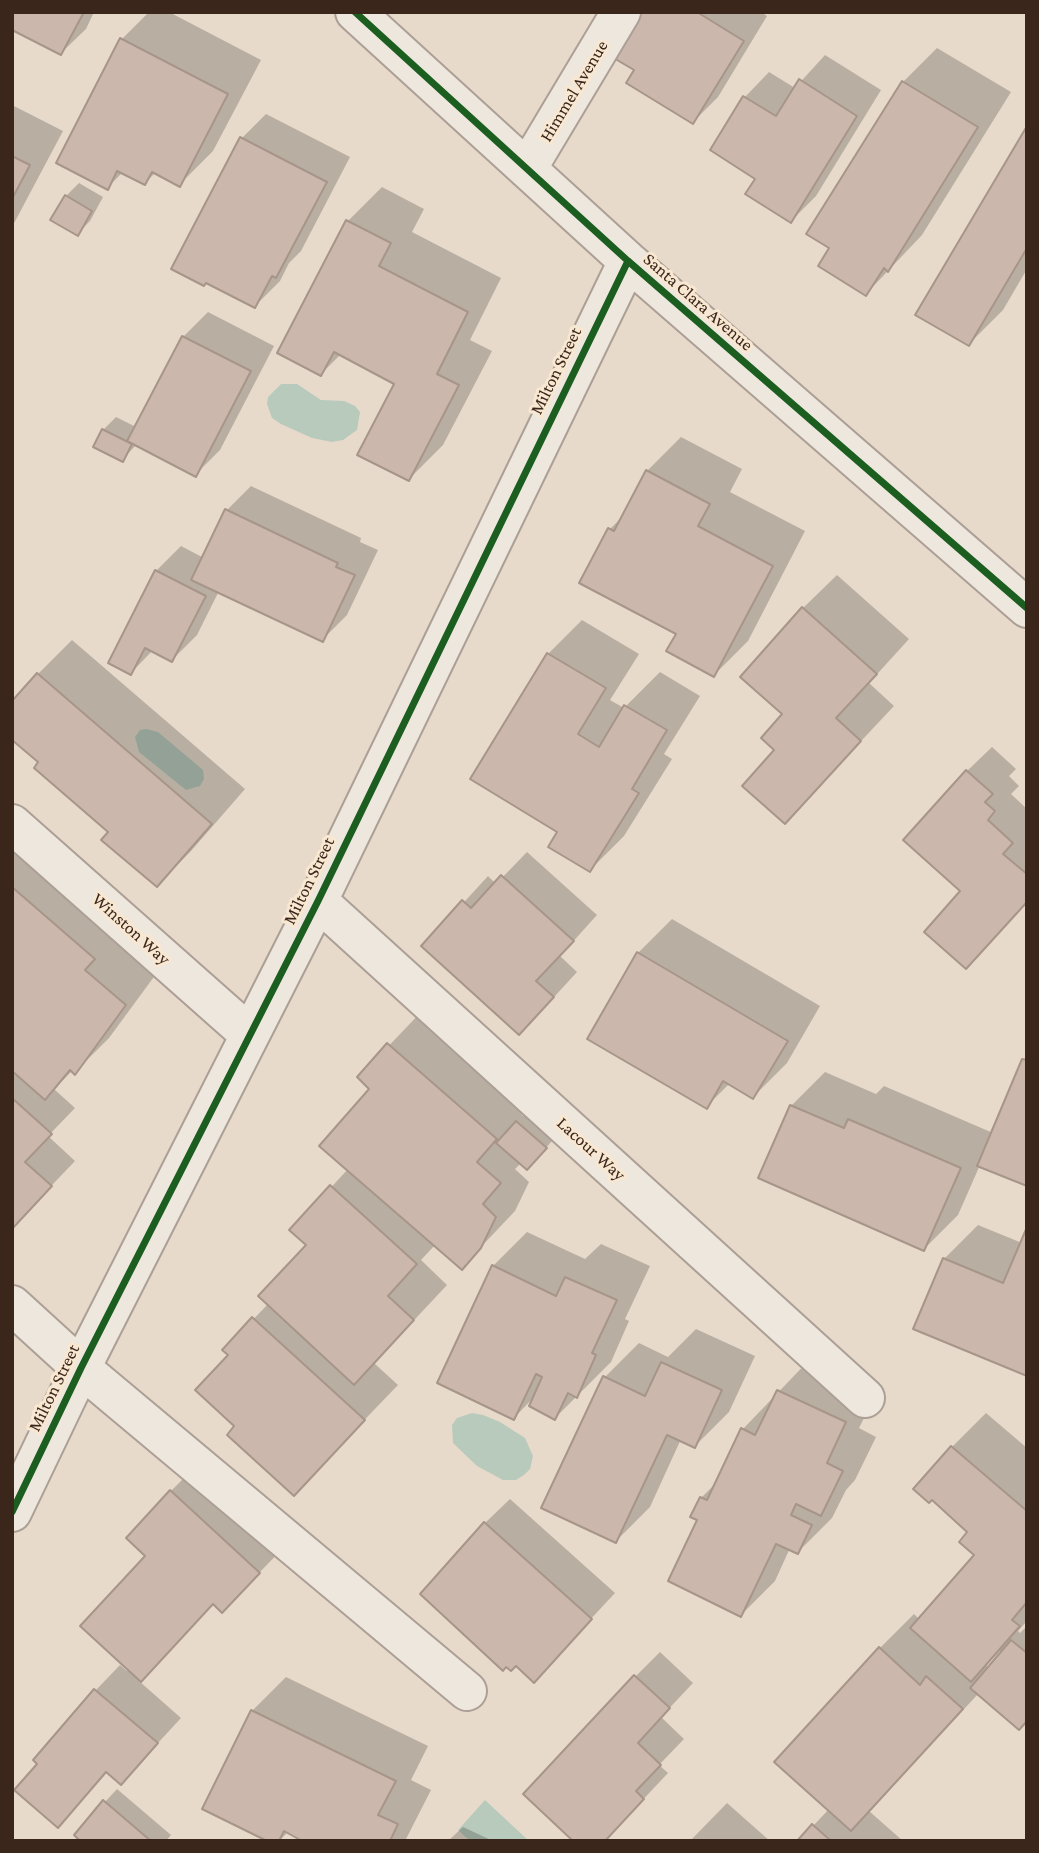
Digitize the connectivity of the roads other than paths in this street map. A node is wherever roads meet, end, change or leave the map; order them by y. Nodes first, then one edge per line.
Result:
1 (355, 12) edge
2 (621, 12) edge
3 (527, 169) junction
4 (628, 261) junction
5 (1027, 608) edge
6 (12, 824) edge
7 (318, 901) junction
8 (249, 1034) junction
9 (12, 1305) edge
10 (81, 1368) junction
11 (865, 1398) dead end
12 (12, 1512) edge
13 (467, 1691) dead end

1 - 3 street, Santa Clara Avenue
2 - 3 street, Himmel Avenue
3 - 4 street, Santa Clara Avenue
4 - 5 street, Santa Clara Avenue
4 - 7 street, Milton Street
6 - 8 street, Winston Way
7 - 8 street, Milton Street
7 - 11 street, Lacour Way
8 - 10 street, Milton Street
9 - 10 street
10 - 12 street, Milton Street
10 - 13 street

